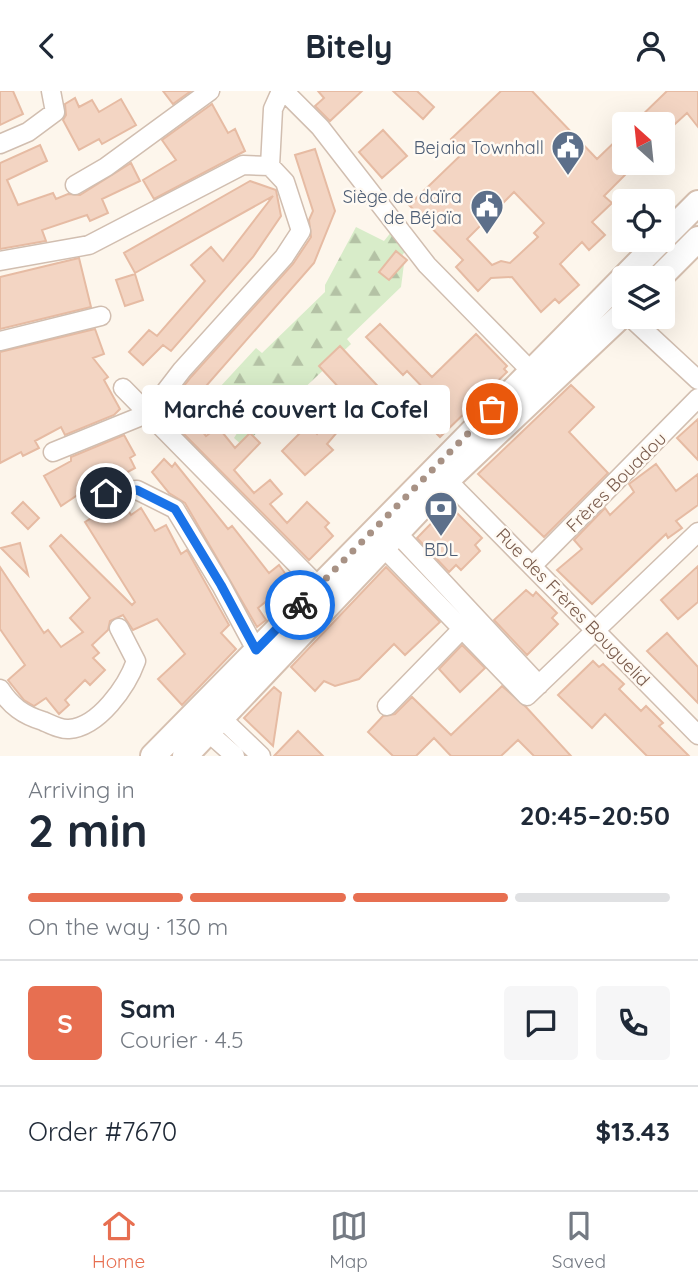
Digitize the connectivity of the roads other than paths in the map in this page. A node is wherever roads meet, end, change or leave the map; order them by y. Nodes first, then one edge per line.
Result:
1 (51, 91) edge
2 (210, 91) edge
3 (283, 91) edge
4 (0, 144) edge
5 (270, 166) junction
6 (75, 185) dead end
7 (698, 203) edge
8 (675, 226) edge
9 (698, 239) edge
10 (649, 252) edge
11 (0, 261) edge
12 (671, 266) edge
13 (101, 316) dead end
14 (612, 324) edge
15 (644, 329) edge
16 (0, 341) edge
17 (530, 370) junction
18 (698, 380) edge
19 (123, 388) dead end
20 (698, 398) edge
21 (149, 412) junction
22 (53, 452) dead end
23 (447, 480) junction
24 (106, 493) dead end
25 (698, 532) edge
26 (390, 540) junction
27 (533, 565) junction
28 (318, 586) junction
29 (119, 628) dead end
30 (462, 629) junction
31 (597, 630) junction
32 (256, 650) junction
33 (0, 689) edge
34 (533, 691) junction
35 (387, 706) dead end
36 (207, 718) junction
37 (698, 735) edge
38 (153, 756) edge
39 (185, 756) edge
40 (235, 756) edge
41 (261, 756) edge

1 - 4 street
2 - 6 street
3 - 5 street
3 - 17 street
5 - 11 street
5 - 21 street
7 - 8 main road
9 - 12 main road
10 - 17 main road
13 - 16 street
14 - 23 main road
15 - 18 street
17 - 28 main road
19 - 21 street
20 - 27 street, Frères Bouadou
21 - 22 street
21 - 28 street
23 - 26 main road
23 - 27 street, Rue des Frères Bouguelid
24 - 32 street
25 - 31 street
26 - 30 street
26 - 34 street
26 - 36 main road
27 - 31 street, Rue des Frères Bouguelid
28 - 32 main road
29 - 33 street
30 - 34 street
30 - 35 street
31 - 34 street
31 - 37 street, Rue des Frères Bouguelid
32 - 36 main road
36 - 38 main road
36 - 39 main road
36 - 40 street
36 - 41 street

